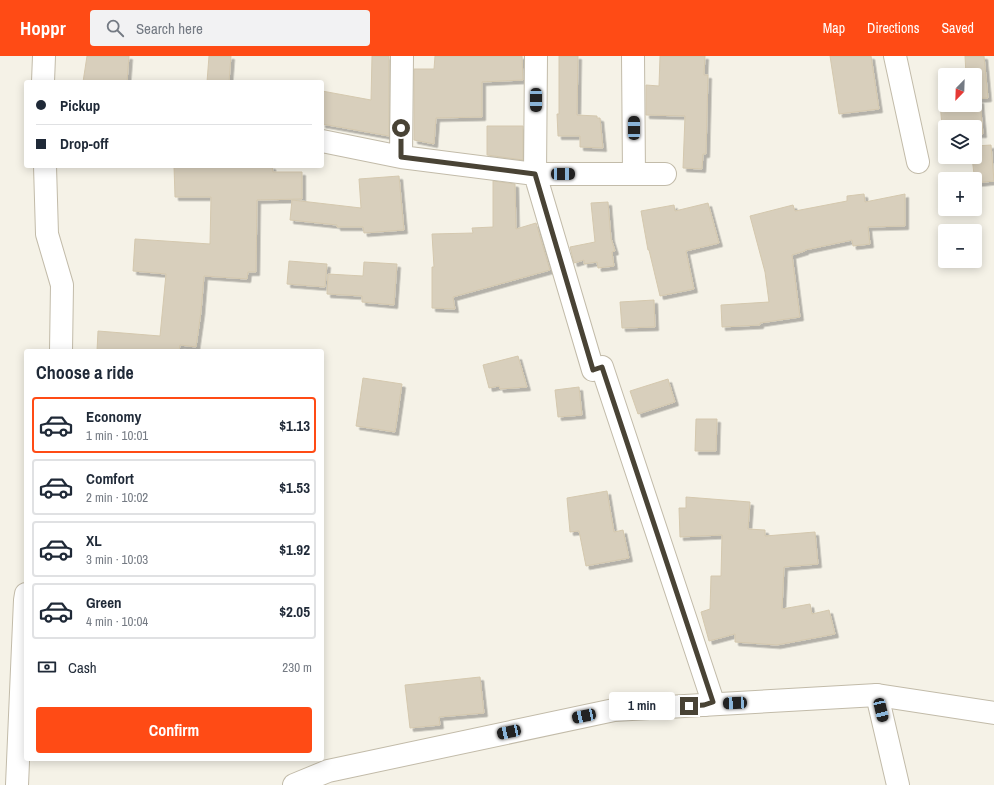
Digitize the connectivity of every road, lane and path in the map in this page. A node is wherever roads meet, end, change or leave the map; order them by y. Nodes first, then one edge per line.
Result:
1 (44, 56) edge
2 (402, 56) edge
3 (536, 56) edge
4 (633, 56) edge
5 (895, 56) edge
6 (43, 80) edge
7 (324, 141) edge
8 (401, 157) junction
9 (918, 162) dead end
10 (45, 168) edge
11 (535, 174) junction
12 (634, 174) junction
13 (665, 174) dead end
14 (60, 349) edge
15 (24, 630) edge
16 (878, 695) junction
17 (704, 705) junction
18 (986, 712) edge
19 (17, 785) edge
20 (294, 785) edge
21 (898, 785) edge

1 - 6 street
2 - 8 street
3 - 11 street
4 - 12 street
5 - 9 street
7 - 8 street
8 - 11 street
10 - 14 street
11 - 12 street
11 - 17 street
12 - 13 street
15 - 19 street
16 - 17 street
16 - 18 street
16 - 21 street
17 - 20 street

